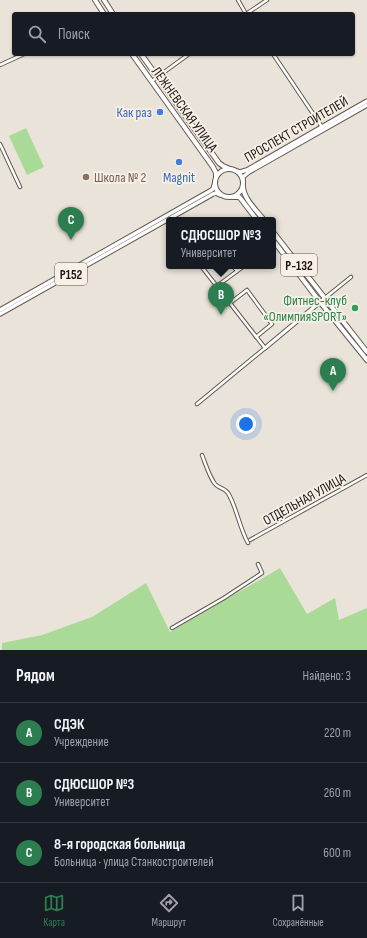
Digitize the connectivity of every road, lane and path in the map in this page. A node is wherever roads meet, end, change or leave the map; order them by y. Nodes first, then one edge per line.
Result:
1 (95, 0) edge
2 (104, 0) edge
3 (238, 0) edge
4 (267, 0) edge
5 (103, 12) edge
6 (110, 12) edge
7 (245, 12) edge
8 (249, 12) edge
9 (20, 56) edge
10 (133, 56) edge
11 (142, 56) edge
12 (186, 56) edge
13 (274, 56) edge
14 (0, 65) edge
15 (158, 77) junction
16 (152, 81) junction
17 (367, 101) edge
18 (367, 105) edge
19 (323, 128) junction
20 (0, 144) edge
21 (230, 169) junction
22 (236, 171) junction
23 (216, 180) junction
24 (243, 182) junction
25 (20, 187) dead end
26 (242, 187) junction
27 (220, 195) junction
28 (231, 197) junction
29 (176, 217) edge
30 (255, 217) edge
31 (262, 217) edge
32 (166, 223) edge
33 (276, 236) edge
34 (276, 244) edge
35 (203, 269) edge
36 (240, 269) edge
37 (237, 271) joint
38 (351, 277) dead end
39 (217, 286) junction
40 (325, 298) junction
41 (320, 302) junction
42 (230, 303) junction
43 (0, 310) edge
44 (0, 314) edge
45 (256, 337) junction
46 (265, 348) junction
47 (367, 352) edge
48 (367, 360) edge
49 (197, 404) dead end
50 (202, 455) dead end
51 (367, 475) edge
52 (258, 564) dead end
53 (172, 628) dead end

1 - 5 highway
2 - 6 highway
3 - 7 street
4 - 8 street
9 - 14 street
10 - 16 highway, ЛЕЖНЕВСКАЯ УЛИЦА
11 - 15 highway, ЛЕЖНЕВСКАЯ УЛИЦА
12 - 15 street
13 - 19 street
15 - 16 street
15 - 21 highway, ЛЕЖНЕВСКАЯ УЛИЦА
16 - 23 highway, ЛЕЖНЕВСКАЯ УЛИЦА
17 - 19 main road, ПРОСПЕКТ СТРОИТЕЛЕЙ
18 - 19 main road, ПРОСПЕКТ СТРОИТЕЛЕЙ
19 - 22 main road, ПРОСПЕКТ СТРОИТЕЛЕЙ
19 - 24 main road, ПРОСПЕКТ СТРОИТЕЛЕЙ
20 - 25 street
21 - 22 highway
21 - 23 highway
22 - 24 highway
23 - 27 highway
23 - 43 main road, Р152
24 - 26 highway
26 - 28 highway
26 - 31 highway
27 - 28 highway
27 - 29 main road, Р152
28 - 30 highway
32 - 44 main road, Р152
33 - 40 highway, Р-132
34 - 41 highway, Р-132
35 - 39 street
36 - 37 street
37 - 39 street
38 - 40 street
39 - 42 street
40 - 41 street
40 - 47 highway, Р-132
41 - 46 street
41 - 48 highway, Р-132
42 - 45 street
42 - 45 street
45 - 46 street
46 - 49 street
50 - 51 street, ОТДЕЛЬНАЯ УЛИЦА
52 - 53 street

